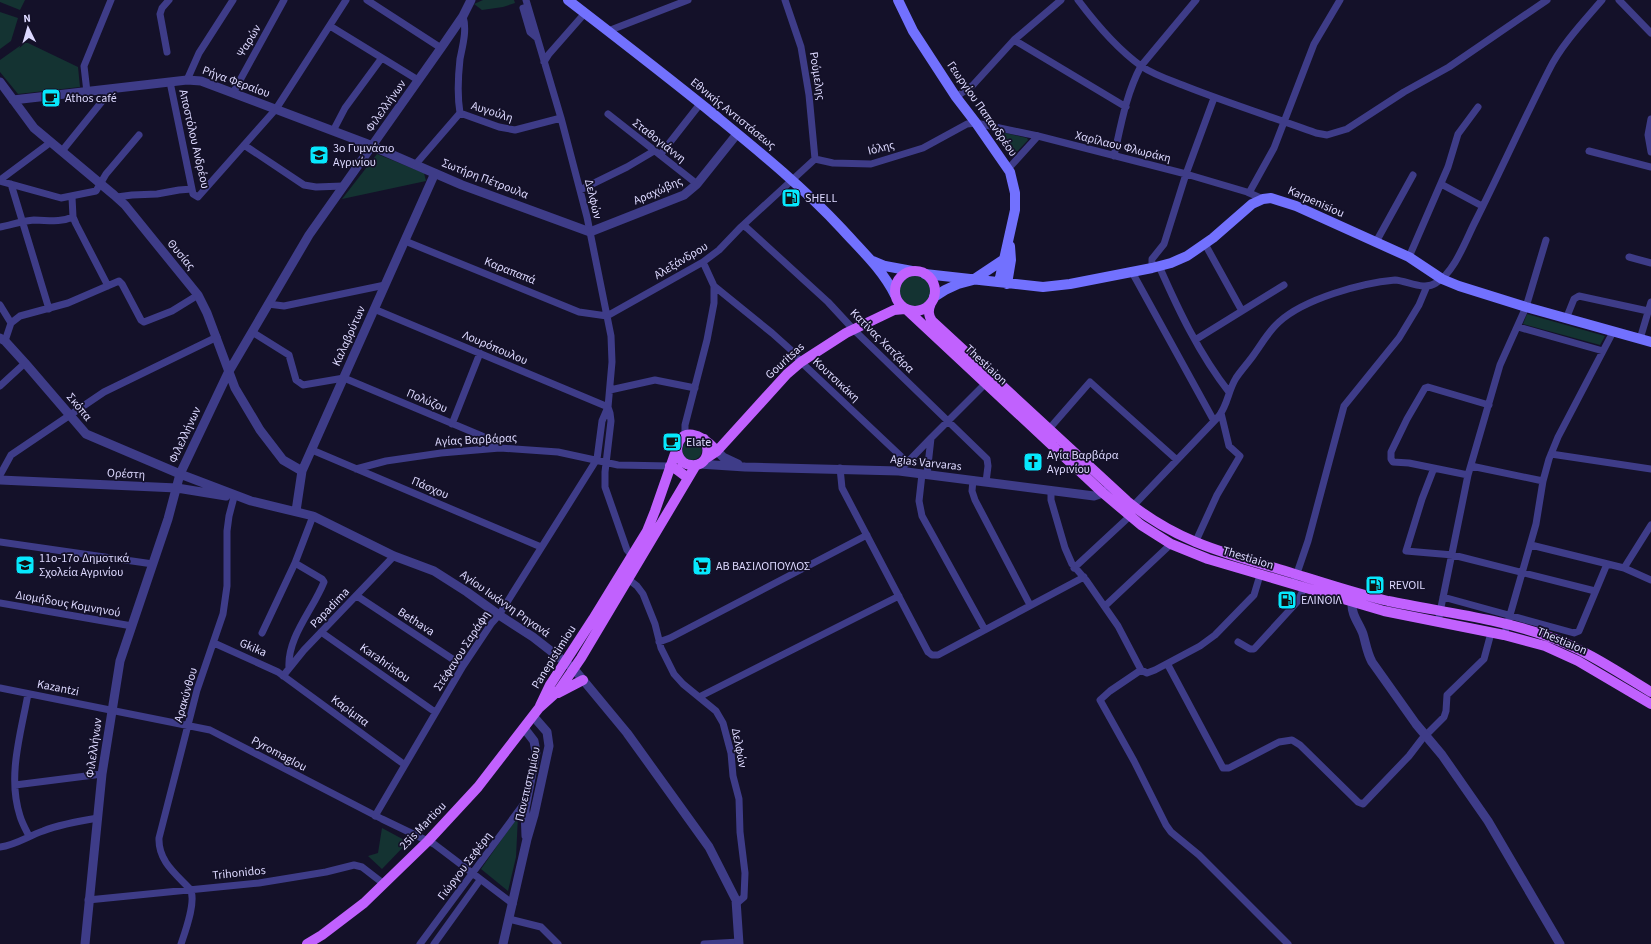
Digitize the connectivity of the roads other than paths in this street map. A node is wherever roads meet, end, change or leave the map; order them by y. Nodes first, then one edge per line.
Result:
1 (111, 0) edge
2 (169, 0) edge
3 (233, 0) edge
4 (284, 0) edge
5 (346, 0) edge
6 (367, 0) edge
7 (472, 0) edge
8 (521, 0) edge
9 (526, 0) edge
10 (568, 0) edge
11 (688, 0) edge
12 (785, 0) edge
13 (898, 0) edge
14 (1061, 0) edge
15 (1078, 0) edge
16 (1196, 0) edge
17 (1340, 0) edge
18 (1547, 0) edge
19 (1602, 0) edge
20 (1619, 0) edge
21 (585, 13) junction
22 (463, 16) junction
23 (330, 26) junction
24 (608, 31) junction
25 (1651, 33) edge
26 (536, 37) junction
27 (1014, 40) junction
28 (441, 48) junction
29 (167, 52) dead end
30 (381, 59) junction
31 (544, 62) junction
32 (1141, 66) junction
33 (186, 80) junction
34 (418, 80) junction
35 (0, 82) edge
36 (170, 82) junction
37 (112, 89) junction
38 (87, 92) junction
39 (233, 93) junction
40 (956, 97) junction
41 (1214, 98) junction
42 (14, 100) junction
43 (700, 104) junction
44 (1126, 107) junction
45 (1478, 107) dead end
46 (276, 109) junction
47 (460, 113) junction
48 (608, 114) dead end
49 (561, 118) junction
50 (1283, 121) junction
51 (976, 122) junction
52 (1650, 123) edge
53 (333, 131) junction
54 (737, 134) junction
55 (140, 135) dead end
56 (1038, 136) junction
57 (50, 142) junction
58 (244, 145) junction
59 (372, 146) junction
60 (62, 151) junction
61 (1589, 151) dead end
62 (1651, 152) edge
63 (657, 153) junction
64 (1114, 156) junction
65 (815, 159) junction
66 (415, 165) junction
67 (1651, 167) edge
68 (1009, 168) junction
69 (435, 173) junction
70 (1186, 174) junction
71 (1413, 175) dead end
72 (0, 181) edge
73 (793, 181) junction
74 (101, 183) junction
75 (11, 184) junction
76 (697, 184) junction
77 (1440, 184) junction
78 (343, 186) junction
79 (192, 189) junction
80 (580, 190) junction
81 (1249, 193) junction
82 (72, 196) junction
83 (117, 197) junction
84 (1263, 199) junction
85 (1482, 206) junction
86 (73, 217) junction
87 (22, 222) junction
88 (741, 227) junction
89 (0, 228) edge
90 (590, 232) junction
91 (405, 240) junction
92 (1009, 240) junction
93 (1546, 240) dead end
94 (1376, 242) junction
95 (1205, 244) junction
96 (1409, 257) junction
97 (1629, 257) dead end
98 (871, 260) junction
99 (1003, 260) junction
100 (703, 262) junction
101 (1651, 263) edge
102 (1156, 267) junction
103 (912, 271) junction
104 (1132, 272) junction
105 (925, 274) junction
106 (1442, 278) junction
107 (972, 280) junction
108 (1003, 283) junction
109 (385, 285) junction
110 (1284, 285) dead end
111 (108, 286) junction
112 (714, 286) junction
113 (1427, 286) junction
114 (198, 295) junction
115 (896, 298) junction
116 (932, 300) junction
117 (1651, 302) edge
118 (268, 304) junction
119 (0, 305) edge
120 (1526, 307) junction
121 (49, 309) junction
122 (374, 309) junction
123 (905, 309) junction
124 (1242, 311) junction
125 (1648, 312) junction
126 (888, 313) junction
127 (607, 316) junction
128 (1566, 319) junction
129 (11, 323) junction
130 (1518, 327) junction
131 (853, 329) junction
132 (252, 332) junction
133 (1613, 332) junction
134 (217, 337) junction
135 (1640, 339) junction
136 (2, 340) edge
137 (1195, 340) junction
138 (1651, 342) edge
139 (1603, 351) junction
140 (480, 353) junction
141 (801, 362) junction
142 (25, 363) junction
143 (229, 372) junction
144 (344, 378) junction
145 (986, 383) junction
146 (0, 386) edge
147 (695, 388) junction
148 (610, 390) junction
149 (1229, 392) junction
150 (1489, 405) junction
151 (608, 407) junction
152 (1221, 413) junction
153 (70, 415) junction
154 (947, 421) junction
155 (1214, 421) junction
156 (452, 424) junction
157 (1049, 429) junction
158 (685, 436) junction
159 (931, 438) junction
160 (704, 439) junction
161 (678, 445) junction
162 (500, 448) junction
163 (312, 450) junction
164 (717, 451) junction
165 (1551, 454) junction
166 (597, 459) junction
167 (1177, 460) junction
168 (607, 462) junction
169 (700, 462) junction
170 (907, 462) junction
171 (670, 466) junction
172 (1471, 466) junction
173 (745, 467) junction
174 (840, 468) junction
175 (1434, 468) junction
176 (356, 469) junction
177 (1651, 469) edge
178 (302, 471) junction
179 (899, 471) junction
180 (180, 474) junction
181 (588, 474) junction
182 (925, 474) junction
183 (1468, 474) junction
184 (0, 475) edge
185 (605, 478) junction
186 (688, 478) junction
187 (0, 480) edge
188 (973, 480) junction
189 (1543, 480) junction
190 (986, 482) junction
191 (177, 488) junction
192 (1106, 490) junction
193 (1051, 491) junction
194 (234, 497) junction
195 (251, 501) junction
196 (296, 511) junction
197 (1131, 511) junction
198 (313, 516) junction
199 (1651, 525) edge
200 (867, 535) junction
201 (0, 542) edge
202 (1195, 543) junction
203 (1171, 544) junction
204 (1531, 545) junction
205 (541, 546) junction
206 (1453, 555) junction
207 (394, 556) junction
208 (635, 558) junction
209 (295, 563) junction
210 (153, 564) junction
211 (1607, 564) junction
212 (1074, 568) junction
213 (1624, 568) junction
214 (1523, 572) junction
215 (1297, 574) junction
216 (1260, 575) junction
217 (624, 577) junction
218 (1084, 577) junction
219 (1651, 580) edge
220 (1294, 585) junction
221 (1304, 588) junction
222 (1596, 591) junction
223 (357, 596) junction
224 (899, 596) junction
225 (1443, 597) junction
226 (1387, 600) junction
227 (1352, 602) junction
228 (0, 603) edge
229 (1030, 605) junction
230 (1105, 606) junction
231 (1440, 610) junction
232 (1384, 611) junction
233 (499, 615) junction
234 (1508, 620) junction
235 (1438, 622) junction
236 (132, 626) junction
237 (985, 630) junction
238 (321, 632) junction
239 (262, 633) dead end
240 (1491, 633) junction
241 (1504, 635) junction
242 (660, 642) junction
243 (1238, 642) dead end
244 (214, 643) junction
245 (565, 662) junction
246 (1168, 665) junction
247 (464, 666) junction
248 (289, 668) junction
249 (574, 669) junction
250 (1141, 670) junction
251 (283, 676) junction
252 (583, 680) junction
253 (0, 688) edge
254 (1651, 692) edge
255 (28, 694) junction
256 (555, 695) junction
257 (699, 697) junction
258 (1651, 704) edge
259 (112, 710) junction
260 (436, 712) junction
261 (536, 712) junction
262 (188, 725) junction
263 (524, 728) junction
264 (1425, 736) junction
265 (405, 765) junction
266 (102, 774) junction
267 (15, 785) junction
268 (527, 800) junction
269 (375, 816) junction
270 (98, 818) junction
271 (29, 836) junction
272 (527, 839) junction
273 (428, 841) junction
274 (0, 847) edge
275 (472, 874) junction
276 (480, 880) junction
277 (384, 884) junction
278 (190, 889) junction
279 (88, 900) junction
280 (737, 903) junction
281 (513, 904) junction
282 (509, 919) junction
283 (739, 943) edge
284 (84, 944) edge
285 (180, 944) edge
286 (307, 944) edge
287 (420, 944) edge
288 (434, 944) edge
289 (503, 944) edge
290 (558, 944) edge
291 (704, 944) edge
292 (1288, 944) edge
293 (1560, 944) edge

1 - 38 street
2 - 29 street
3 - 33 street
4 - 39 street, Ψαρών
5 - 23 street
6 - 28 street
7 - 22 street, Φιλελλήνων
8 - 26 street
9 - 26 street, Δελφών
10 - 21 main road, Εθνικής Αντιστάσεως
11 - 24 street
12 - 65 street, Ρούμελης
13 - 40 main road, Γεωργίου Παπανδρέου
14 - 27 street
15 - 32 street
16 - 32 street
17 - 50 street
18 - 50 street
19 - 85 street
20 - 25 street
21 - 24 main road, Εθνικής Αντιστάσεως
21 - 31 street
22 - 28 street, Φιλελλήνων
22 - 47 street
23 - 30 street
23 - 46 street
24 - 43 main road, Εθνικής Αντιστάσεως
26 - 31 street, Δελφών
27 - 40 street
27 - 44 street
28 - 34 street, Φιλελλήνων
30 - 34 street
30 - 53 street
31 - 49 street, Δελφών
32 - 41 street
32 - 44 street
33 - 36 street, Ρήγα Φεραίου
33 - 39 street, Ρήγα Φεραίου
34 - 59 street, Φιλελλήνων
35 - 42 street, Θυσίας
36 - 37 street, Ρήγα Φεραίου
36 - 79 street, Αποστόλου Ανδρέου
37 - 38 street, Ρήγα Φεραίου
37 - 60 street
38 - 42 street, Ρήγα Φεραίου
39 - 46 street, Ρήγα Φεραίου
40 - 51 main road, Γεωργίου Παπανδρέου
41 - 50 street
41 - 70 street
42 - 57 street, Θυσίας
43 - 54 main road, Εθνικής Αντιστάσεως
43 - 63 street
44 - 64 street
45 - 77 street
46 - 53 street, Ρήγα Φεραίου
46 - 58 street
47 - 49 street, Αυγούλη
47 - 66 street, Αυγούλη
48 - 63 street, Σταθογιάννη
49 - 80 street, Δελφών
50 - 81 street
51 - 56 street, Χαρίλαου Φλωράκη
51 - 65 street, Ιόλης
51 - 68 main road, Γεωργίου Παπανδρέου
52 - 62 street
53 - 59 street, Ρήγα Φεραίου
54 - 73 main road, Εθνικής Αντιστάσεως
54 - 76 street, Αραχώβης
55 - 74 street
56 - 64 street, Χαρίλαου Φλωράκη
56 - 68 street
57 - 60 street, Θυσίας
57 - 72 street
58 - 78 street
58 - 79 street, Αποστόλου Ανδρέου
59 - 66 street, Σωτήρη Πέτρουλα
59 - 78 street, Φιλελλήνων
60 - 74 street, Θυσίας
61 - 67 street
63 - 76 street, Σταθογιάννη
63 - 80 street
64 - 70 street, Χαρίλαου Φλωράκη
65 - 73 street
66 - 69 street, Σωτήρη Πέτρουλα
68 - 92 main road, Γεωργίου Παπανδρέου
69 - 90 street, Σωτήρη Πέτρουλα
69 - 91 street, Καλαβρύτων
70 - 81 street, Χαρίλαου Φλωράκη
70 - 102 street
71 - 94 street
72 - 75 street
73 - 88 street, Αλεξάνδρου
73 - 98 main road, Εθνικής Αντιστάσεως
74 - 82 street
74 - 83 street, Θυσίας
75 - 82 street
75 - 87 street
76 - 90 street, Αραχώβης
77 - 85 street
77 - 96 street
78 - 118 street, Φιλελλήνων
79 - 83 street
80 - 90 street, Δελφών
81 - 84 street, Χαρίλαου Φλωράκη
82 - 86 street
83 - 114 street, Θυσίας
84 - 94 main road, Karpenisiou
84 - 95 main road
85 - 106 street
86 - 87 street
86 - 111 street
87 - 89 street
87 - 121 street
88 - 100 street, Αλεξάνδρου
88 - 131 street, Κατίνας Χατζάρα
90 - 127 street, Δελφών
91 - 109 street, Καλαβρύτων
91 - 127 street, Καραπαπά
92 - 99 main road
92 - 108 main road
93 - 120 street
94 - 96 main road, Karpenisiou
95 - 102 main road
95 - 124 street
96 - 106 main road, Karpenisiou
97 - 101 street
98 - 103 main road, Εθνικής Αντιστάσεως
98 - 115 main road, Εθνικής Αντιστάσεως
99 - 107 main road
99 - 108 main road
100 - 112 street, Κουτσικάκη
100 - 127 street, Αλεξάνδρου
102 - 104 main road
102 - 137 street
103 - 105 main road
103 - 115 main road
104 - 108 main road
104 - 155 street
105 - 107 main road
105 - 116 main road
106 - 113 street
106 - 120 main road, Karpenisiou
107 - 108 main road
107 - 116 main road
109 - 118 street
109 - 122 street, Καλαβρύτων
110 - 124 street
111 - 114 street
111 - 121 street
112 - 141 street, Κουτσικάκη
112 - 147 street
113 - 149 street
113 - 215 street
114 - 134 street, Θυσίας
115 - 123 main road
115 - 126 main road
116 - 123 main road
116 - 157 main road, Thestiaion
117 - 125 street
118 - 132 street, Φιλελλήνων
119 - 129 street
120 - 128 main road, Karpenisiou
120 - 130 street
121 - 129 street
122 - 140 street, Λουρόπουλου
122 - 144 street, Καλαβρύτων
123 - 126 main road, Gouritsas
123 - 145 main road, Thestiaion
124 - 137 street
125 - 128 street
125 - 135 street
126 - 131 main road, Gouritsas
127 - 148 street, Δελφών
128 - 133 main road, Karpenisiou
129 - 136 street
130 - 139 street
130 - 150 street
131 - 141 main road, Gouritsas
131 - 154 street, Κατίνας Χατζάρα
132 - 143 street, Φιλελλήνων
132 - 144 street
133 - 135 main road, Karpenisiou
133 - 139 street
134 - 143 street, Θυσίας
134 - 153 street
135 - 138 main road, Karpenisiou
136 - 142 street, Σκόπα
137 - 149 street
139 - 165 street
140 - 151 street, Λουρόπουλου
140 - 156 street
141 - 164 main road, Gouritsas
141 - 170 street, Κουτσικάκη
142 - 146 street
142 - 153 street, Σκόπα
143 - 178 street, Θυσίας
143 - 180 street, Φιλελλήνων
144 - 156 street, Πολύζου
144 - 163 street, Καλαβρύτων
145 - 154 street
145 - 192 main road, Thestiaion
147 - 148 street
147 - 158 street
148 - 151 street, Δελφών
149 - 152 street
150 - 172 street
150 - 175 street
151 - 166 street, Δελφών
151 - 168 street, Δελφών
152 - 155 street
152 - 202 street
153 - 180 street, Σκόπα
153 - 184 street
154 - 159 street
154 - 190 street, Κατίνας Χατζάρα
155 - 167 street
156 - 162 street, Πολύζου
157 - 167 street
157 - 192 main road, Thestiaion
158 - 160 main road
158 - 161 main road
159 - 170 street
159 - 182 street
160 - 164 main road
160 - 169 main road
161 - 169 main road
161 - 171 main road, Panepistimiou
162 - 166 street, Αγίας Βαρβάρας
162 - 176 street, Αγίας Βαρβάρας
163 - 176 street, Πάσχου
163 - 178 street, Καλαβρύτων
164 - 169 main road, Gouritsas
164 - 173 street, Agias Varvaras
165 - 177 street
165 - 189 street
166 - 168 street, Αγίας Βαρβάρας
166 - 181 street, Στέφανου Σαράφη
167 - 197 street
168 - 171 street, Αγίας Βαρβάρας
168 - 185 street, Δελφών
169 - 173 street, Agias Varvaras
169 - 186 main road, Panepistimiou
170 - 179 street
171 - 186 main road
171 - 208 main road, Panepistimiou
172 - 183 street
172 - 189 street
173 - 174 street, Agias Varvaras
174 - 179 street, Agias Varvaras
174 - 200 street
175 - 183 street
175 - 206 street
176 - 205 street, Πάσχου
178 - 196 street, Καλαβρύτων
179 - 182 street, Agias Varvaras
180 - 191 street, Φιλελλήνων
180 - 195 street, Αγίου Ιωάννη Ρηγανά
181 - 185 street
181 - 205 street, Στέφανου Σαράφη
182 - 188 street, Agias Varvaras
182 - 237 street
183 - 206 street
185 - 208 street, Δελφών
186 - 208 main road, Panepistimiou
187 - 191 street, Ορέστη
188 - 190 street, Agias Varvaras
188 - 229 street
189 - 204 street
190 - 193 street, Agias Varvaras
191 - 194 street, Ορέστη
191 - 210 street, Φιλελλήνων
192 - 193 street, Agias Varvaras
192 - 197 main road, Thestiaion
193 - 212 street
194 - 195 street, Ορέστη
194 - 244 street, Αρακύνθου
195 - 196 street, Αγίου Ιωάννη Ρηγανά
196 - 198 street, Αγίου Ιωάννη Ρηγανά
197 - 202 main road, Thestiaion
197 - 203 main road, Thestiaion
197 - 212 street
198 - 207 street, Αγίου Ιωάννη Ρηγανά
198 - 209 street
199 - 213 street
200 - 224 street
200 - 242 street
201 - 210 street
202 - 215 main road, Thestiaion
203 - 216 main road, Thestiaion
203 - 230 street
204 - 211 street
204 - 214 street
205 - 233 street, Στέφανου Σαράφη
206 - 214 street
206 - 225 street
207 - 223 street, Papadima
207 - 233 street, Αγίου Ιωάννη Ρηγανά
208 - 217 main road, Panepistimiou
209 - 239 street
209 - 248 street
210 - 236 street, Φιλελλήνων
211 - 213 street
211 - 222 street
212 - 218 street
213 - 219 street
214 - 222 street
214 - 234 street
215 - 220 street
215 - 226 main road, Thestiaion
216 - 220 main road, Thestiaion
216 - 246 street
217 - 242 street, Δελφών
217 - 245 main road, Panepistimiou
217 - 249 main road, Panepistimiou
218 - 229 street
218 - 230 street
220 - 221 main road, Thestiaion
221 - 227 main road, Thestiaion
221 - 243 street
222 - 234 street
223 - 238 street, Papadima
223 - 247 street, Bethava
224 - 237 street
224 - 257 street
225 - 231 street
225 - 234 street
226 - 231 main road, Thestiaion
226 - 232 main road
227 - 232 main road, Thestiaion
227 - 264 street
228 - 236 street, Διομήδους Κομνηνού
229 - 237 street
230 - 250 street
231 - 234 main road, Thestiaion
231 - 235 street
232 - 235 main road, Thestiaion
233 - 245 street, Αγίου Ιωάννη Ρηγανά
233 - 247 street, Στέφανου Σαράφη
234 - 241 street
234 - 254 main road, Thestiaion
235 - 240 main road, Thestiaion
236 - 259 street, Φιλελλήνων
238 - 248 street, Papadima
238 - 260 street, Karahristou
240 - 241 main road, Thestiaion
240 - 264 street
241 - 258 main road, Thestiaion
242 - 257 street, Δελφών
244 - 251 street, Gkika
244 - 262 street, Αρακύνθου
245 - 249 street, Αγίου Ιωάννη Ρηγανά
245 - 261 main road, Panepistimiou
246 - 250 street
246 - 264 street
247 - 260 street, Στέφανου Σαράφη
248 - 251 street, Papadima
249 - 252 street, Αγίου Ιωάννη Ρηγανά
249 - 256 main road, Panepistimiou
250 - 292 street
251 - 265 street, Καρίμπα
252 - 256 main road
252 - 280 street, Αγίου Ιωάννη Ρηγανά
253 - 255 street, Kazantzi
255 - 259 street, Kazantzi
255 - 267 street
256 - 261 main road, Panepistimiou
257 - 280 street, Δελφών
259 - 262 street, Pyromaglou
259 - 266 street, Φιλελλήνων
260 - 265 street, Στέφανου Σαράφη
261 - 263 main road, 25is Martiou
261 - 272 street, Πανεπιστημίου
262 - 269 street, Pyromaglou
262 - 278 street, Αρακύνθου
263 - 268 street, Πανεπιστημίου
263 - 273 main road, 25is Martiou
264 - 293 street
265 - 269 street, Στέφανου Σαράφη
266 - 267 street
266 - 270 street, Φιλελλήνων
267 - 271 street
268 - 272 street, Πανεπιστημίου
268 - 275 street, Γιώργου Σεφέρη
269 - 273 street, Pyromaglou
270 - 271 street
270 - 279 street, Φιλελλήνων
271 - 274 street
272 - 281 street, Πανεπιστημίου
273 - 275 street, Pyromaglou
273 - 277 main road, 25is Martiou
275 - 276 street, Pyromaglou
275 - 287 street, Γιώργου Σεφέρη
276 - 281 street, Pyromaglou
276 - 288 street, Γιώργου Σεφέρη
277 - 278 street, Trihonidos
277 - 286 main road, 25is Martiou
278 - 279 street, Trihonidos
278 - 285 street
279 - 284 street, Φιλελλήνων
280 - 283 street, Αγίου Ιωάννη Ρηγανά
281 - 282 street, Πανεπιστημίου
282 - 289 street, Πανεπιστημίου
282 - 290 street
283 - 291 street

